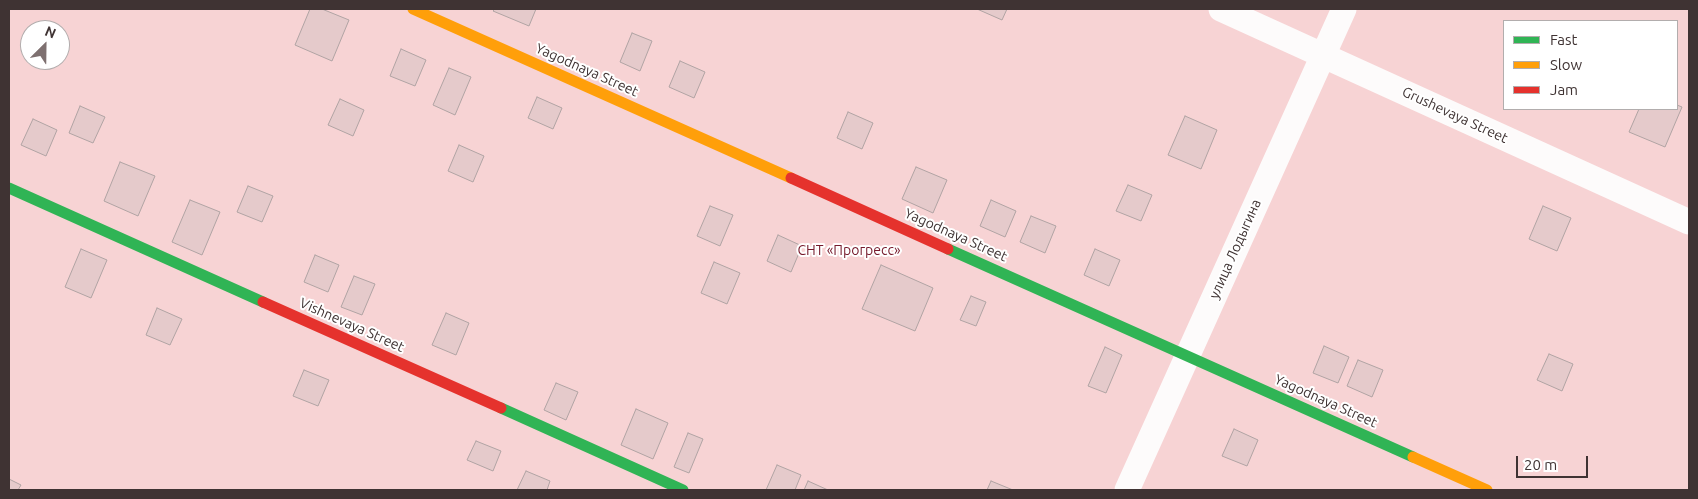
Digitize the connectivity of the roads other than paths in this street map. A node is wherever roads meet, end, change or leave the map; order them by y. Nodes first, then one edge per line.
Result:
1 (413, 9) edge
2 (1221, 9) edge
3 (1344, 9) edge
4 (1324, 55) junction
5 (9, 188) edge
6 (1689, 222) edge
7 (1187, 355) junction
8 (683, 490) edge
9 (1127, 490) edge
10 (1487, 490) edge

1 - 7 street, Yagodnaya Street
2 - 4 street, Grushevaya Street
3 - 4 street, улица Лодыгина
4 - 6 street, Grushevaya Street
4 - 7 street, улица Лодыгина
5 - 8 street, Vishnevaya Street
7 - 9 street, улица Лодыгина
7 - 10 street, Yagodnaya Street

